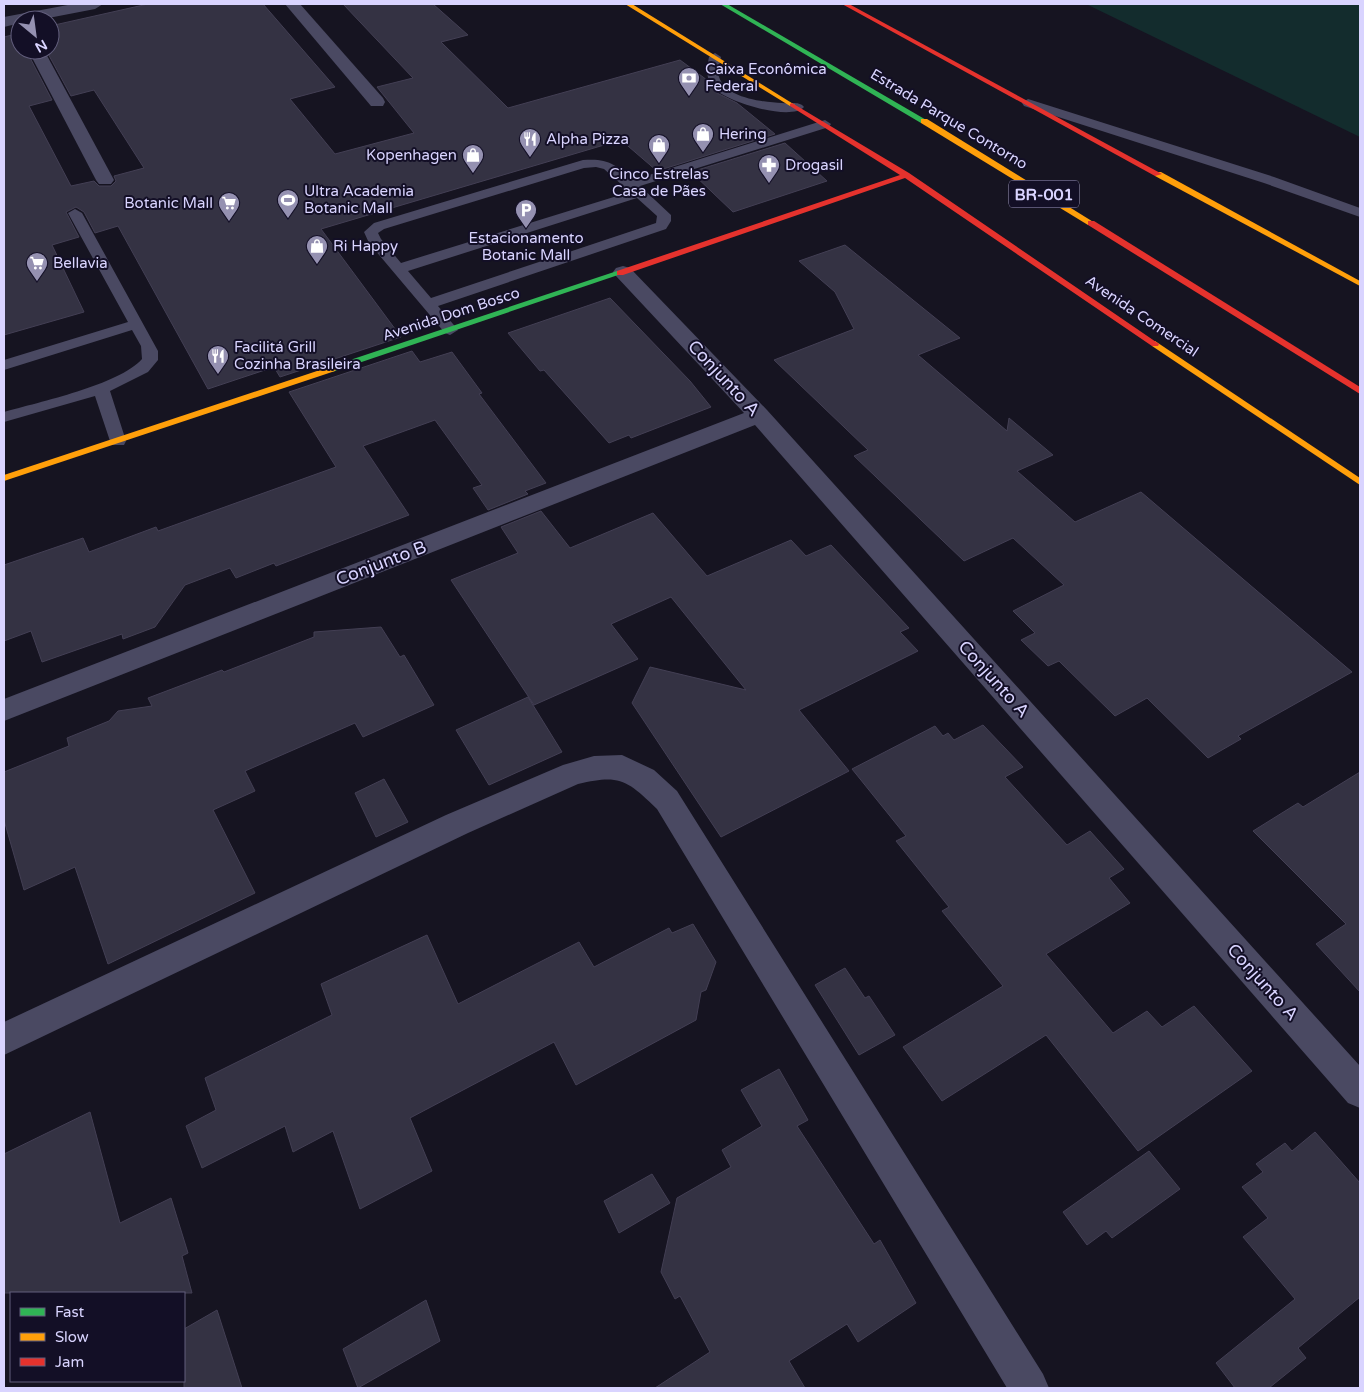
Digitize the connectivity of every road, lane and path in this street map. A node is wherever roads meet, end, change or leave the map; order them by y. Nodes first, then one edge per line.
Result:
1 (95, 4) edge
2 (292, 4) edge
3 (628, 4) edge
4 (723, 4) edge
5 (845, 4) edge
6 (49, 10) edge
7 (715, 57) junction
8 (41, 60) edge
9 (377, 102) dead end
10 (1025, 102) junction
11 (798, 107) junction
12 (825, 124) junction
13 (906, 174) junction
14 (105, 180) dead end
15 (634, 189) junction
16 (75, 213) dead end
17 (1360, 213) edge
18 (398, 268) junction
19 (623, 272) junction
20 (1360, 284) edge
21 (428, 304) junction
22 (137, 324) junction
23 (450, 330) junction
24 (4, 365) edge
25 (101, 388) junction
26 (1360, 391) edge
27 (759, 415) junction
28 (4, 417) edge
29 (118, 441) junction
30 (4, 478) edge
31 (1360, 482) edge
32 (4, 710) edge
33 (4, 1039) edge
34 (1360, 1090) edge
35 (1029, 1388) edge

1 - 6 street
2 - 9 street
3 - 7 main road, Avenida Comercial
4 - 26 main road, Estrada Parque Contorno / BR-001
5 - 10 main road
7 - 11 main road, Avenida Comercial
7 - 11 lane
8 - 14 street
10 - 17 lane
10 - 20 main road
11 - 12 main road, Avenida Comercial
12 - 13 main road, Avenida Comercial
12 - 15 lane
13 - 19 main road, Avenida Dom Bosco
13 - 31 main road, Avenida Comercial
15 - 18 lane
15 - 18 lane
15 - 21 lane
16 - 22 lane
18 - 21 lane
19 - 23 main road, Avenida Dom Bosco
19 - 27 street, Conjunto A
21 - 23 lane
22 - 24 lane
22 - 25 lane
23 - 29 main road, Avenida Dom Bosco
25 - 28 lane
25 - 29 lane
27 - 32 street, Conjunto B
27 - 34 street, Conjunto A
29 - 30 main road, Avenida Dom Bosco
33 - 35 street

